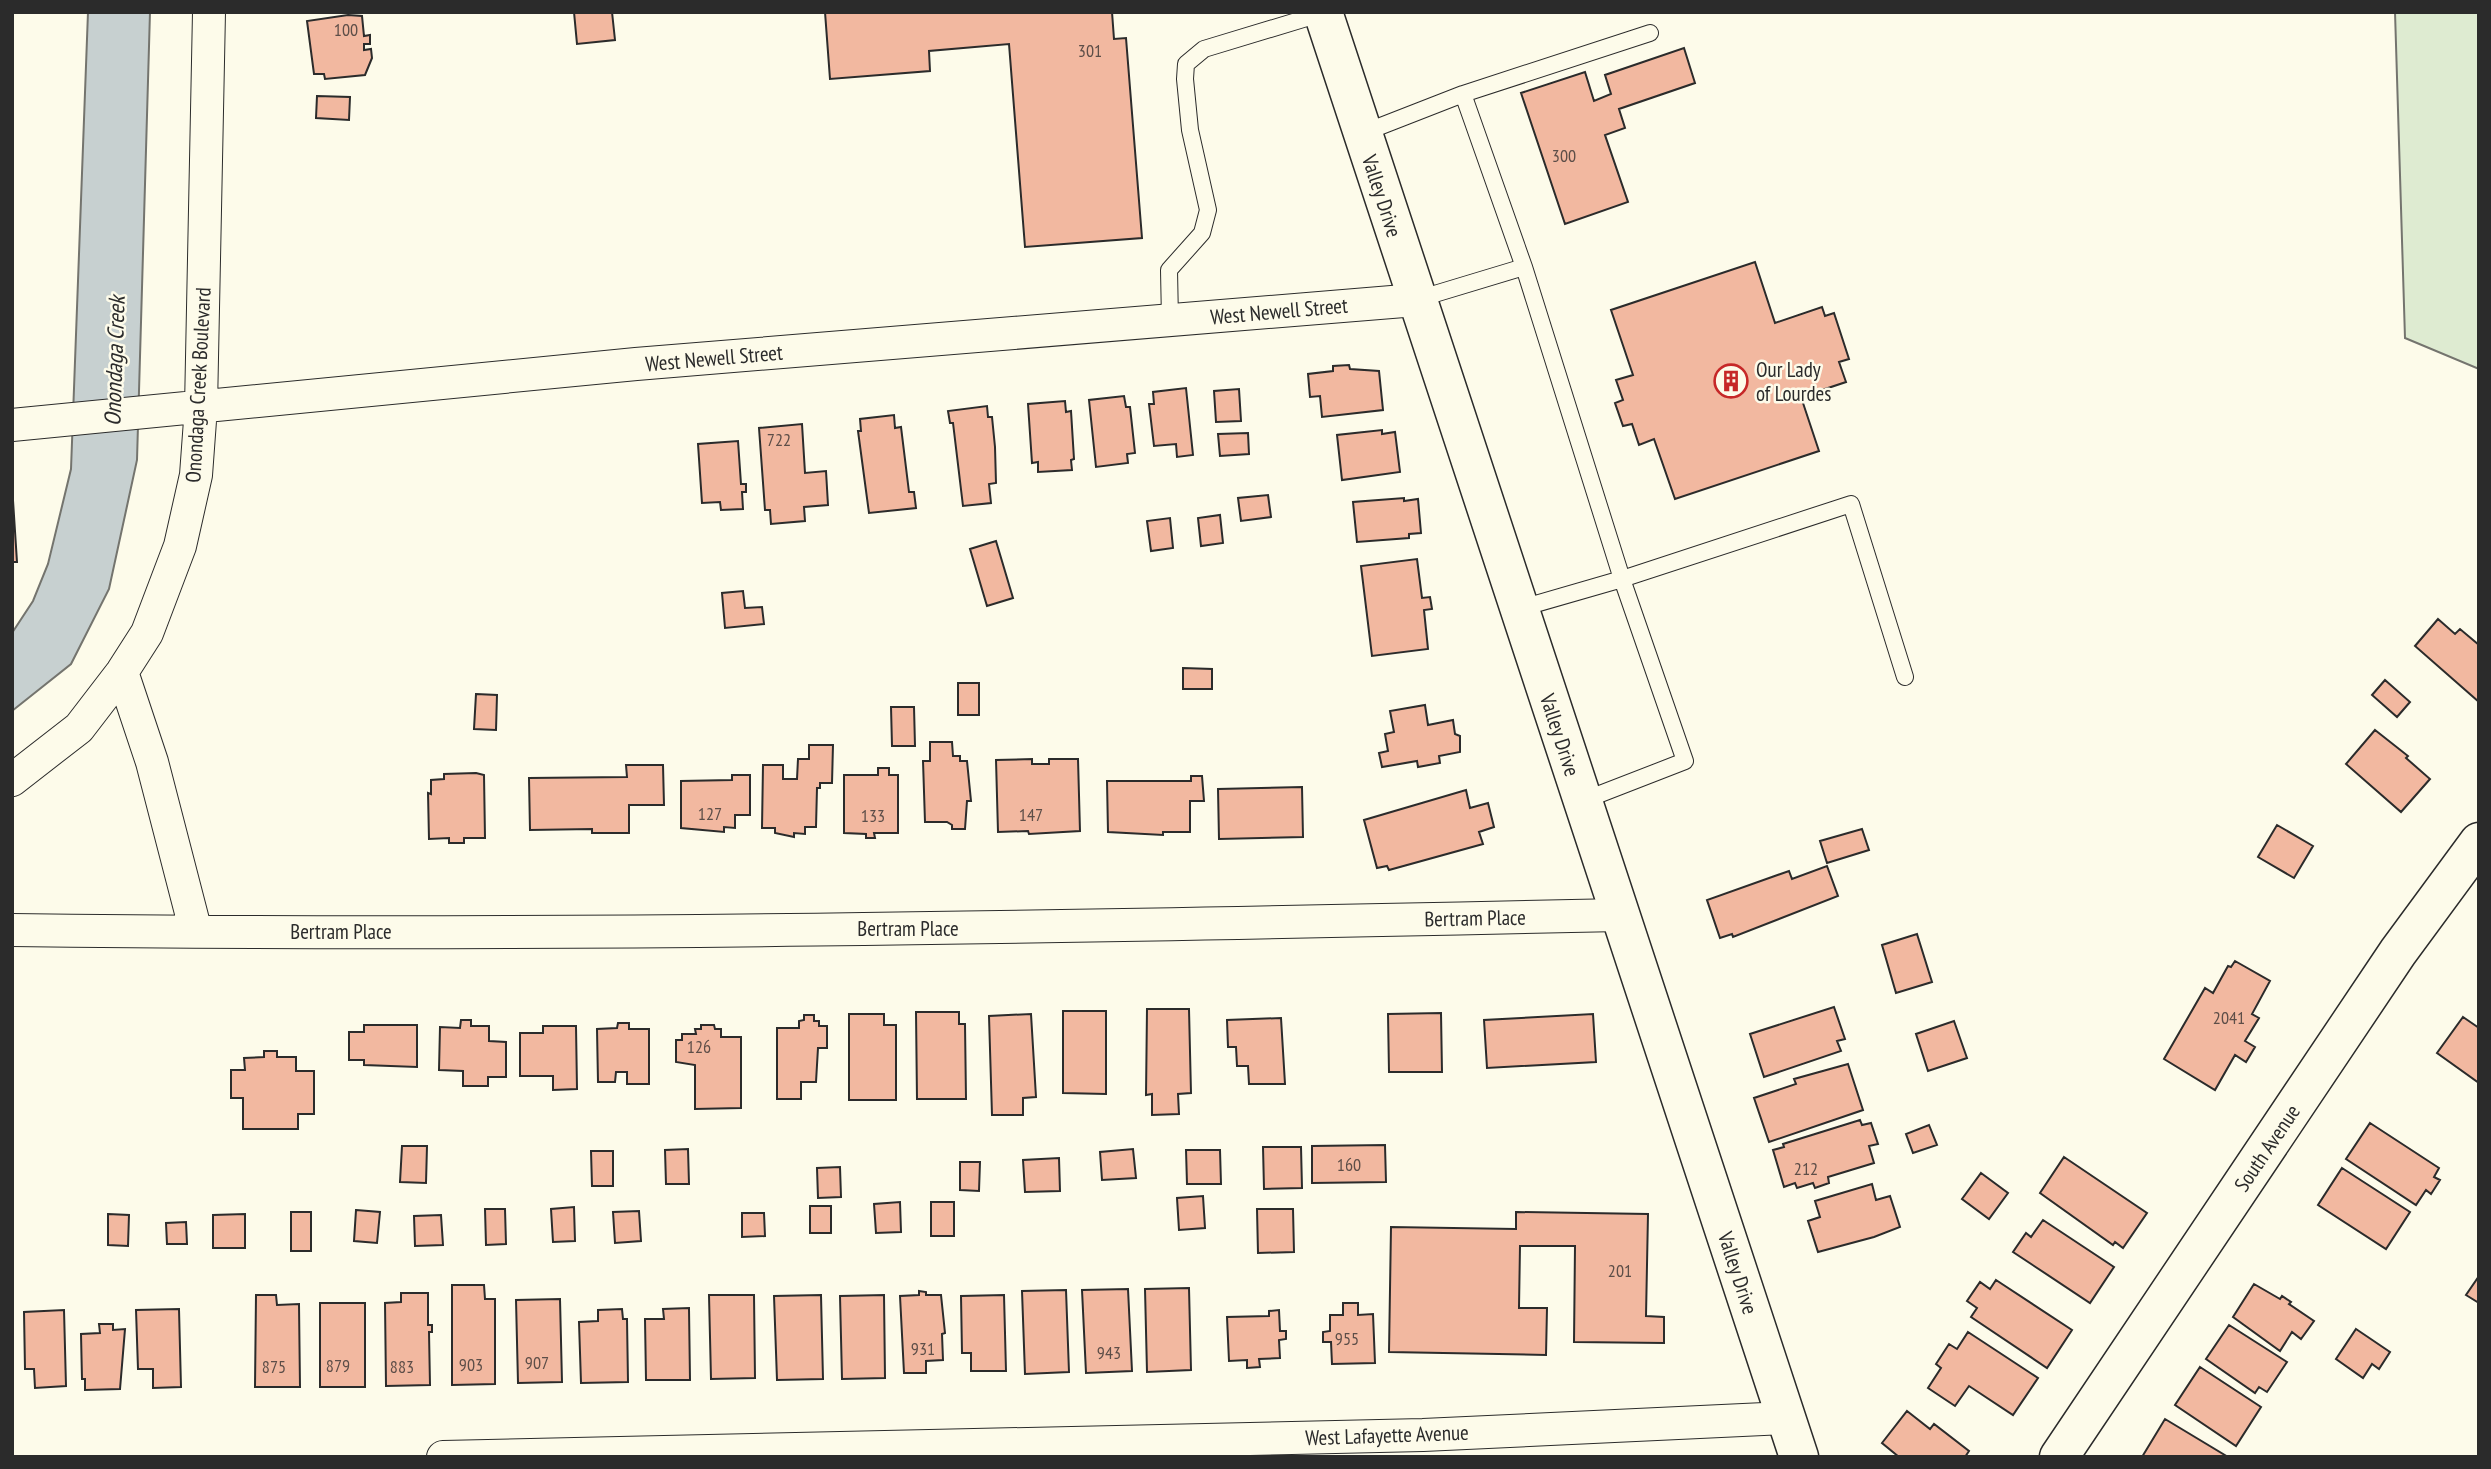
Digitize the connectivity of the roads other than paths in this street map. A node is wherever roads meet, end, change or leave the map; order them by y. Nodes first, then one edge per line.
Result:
1 (209, 12) edge
2 (1323, 13) edge
3 (1650, 33) dead end
4 (1463, 94) junction
5 (1362, 134) junction
6 (1524, 267) junction
7 (1416, 300) junction
8 (1170, 320) junction
9 (201, 407) junction
10 (12, 425) edge
11 (1622, 579) junction
12 (1518, 609) junction
13 (122, 672) junction
14 (1905, 677) dead end
15 (12, 779) edge
16 (1582, 801) junction
17 (2473, 856) edge
18 (1620, 915) junction
19 (12, 929) edge
20 (196, 932) junction
21 (1785, 1418) junction
22 (443, 1457) edge
23 (1799, 1457) edge
24 (2059, 1457) edge

1 - 9 street, Onondaga Creek Boulevard
2 - 5 main road, Valley Drive
2 - 8 lane
3 - 4 lane
4 - 5 lane
4 - 6 lane
5 - 7 main road, Valley Drive
6 - 7 lane
6 - 11 lane
7 - 8 street, West Newell Street
7 - 12 main road, Valley Drive
8 - 9 street, West Newell Street
9 - 10 street, West Newell Street
9 - 13 street, Onondaga Creek Boulevard
11 - 12 lane
11 - 14 lane
11 - 16 lane
12 - 16 main road, Valley Drive
13 - 15 street, Onondaga Creek Boulevard
13 - 20 street
16 - 18 main road, Valley Drive
17 - 24 main road, South Avenue
18 - 20 street, Bertram Place
18 - 21 main road, Valley Drive
19 - 20 street, Bertram Place
21 - 22 street, West Lafayette Avenue
21 - 23 main road, Valley Drive

